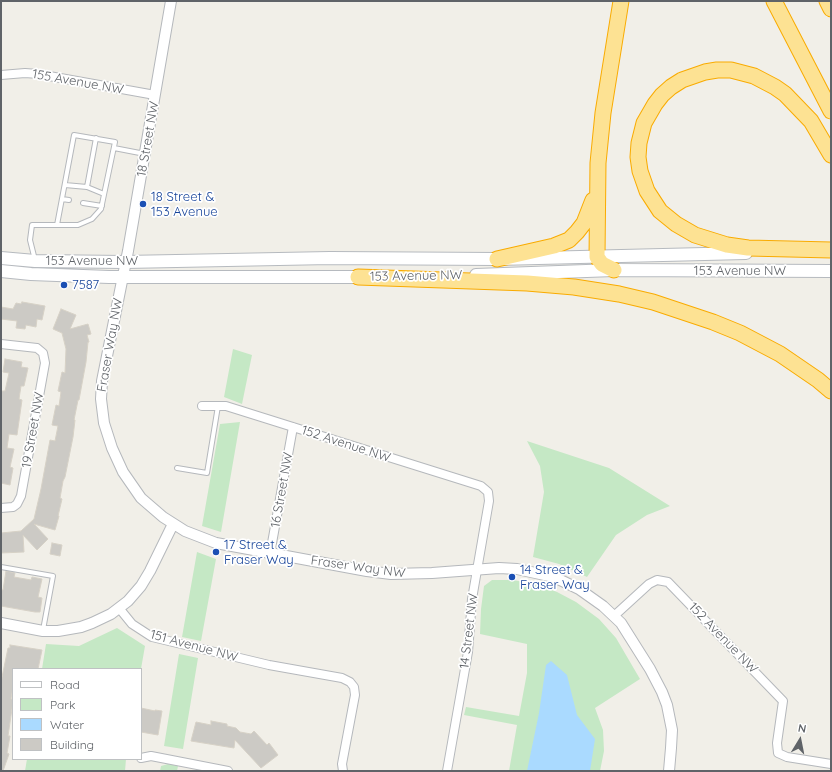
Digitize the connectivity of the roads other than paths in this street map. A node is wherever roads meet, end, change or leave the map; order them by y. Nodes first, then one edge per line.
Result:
1 (171, 1) edge
2 (621, 1) edge
3 (774, 1) edge
4 (827, 1) edge
5 (831, 6) edge
6 (831, 9) edge
7 (1, 75) edge
8 (155, 95) junction
9 (831, 111) edge
10 (96, 138) junction
11 (114, 148) junction
12 (145, 154) junction
13 (831, 155) edge
14 (65, 185) junction
15 (86, 187) junction
16 (597, 190) junction
17 (104, 194) junction
18 (62, 199) junction
19 (69, 200) dead end
20 (83, 203) dead end
21 (102, 206) junction
22 (57, 225) junction
23 (831, 250) edge
24 (598, 257) junction
25 (1, 258) edge
26 (497, 259) junction
27 (36, 261) junction
28 (125, 262) junction
29 (614, 270) junction
30 (1, 271) edge
31 (831, 271) edge
32 (122, 277) junction
33 (358, 277) junction
34 (1, 344) edge
35 (831, 391) edge
36 (218, 405) junction
37 (202, 406) dead end
38 (293, 427) junction
39 (178, 468) dead end
40 (488, 492) joint
41 (1, 508) edge
42 (173, 524) junction
43 (270, 554) junction
44 (1, 567) edge
45 (477, 569) junction
46 (119, 608) junction
47 (614, 616) junction
48 (1, 623) edge
49 (43, 631) junction
50 (142, 758) edge
51 (831, 764) edge
52 (228, 771) edge
53 (343, 771) edge
54 (447, 771) edge
55 (669, 771) edge

1 - 8 street, 18 Street NW
2 - 16 highway
3 - 9 highway
4 - 5 highway
4 - 6 highway
7 - 8 street, 155 Avenue NW
8 - 12 street, 18 Street NW
10 - 11 lane
10 - 14 lane
10 - 15 lane
11 - 12 lane
11 - 17 lane
12 - 28 street, 18 Street NW
13 - 23 highway
14 - 15 lane
14 - 18 lane
15 - 17 lane
16 - 24 highway
16 - 26 highway
17 - 21 lane
18 - 19 lane
18 - 22 lane
20 - 21 lane
21 - 22 lane
22 - 27 lane
23 - 24 main road, 153 Avenue NW
24 - 26 main road, 153 Avenue NW
24 - 29 highway
25 - 27 main road, 153 Avenue NW
26 - 28 main road, 153 Avenue NW
27 - 28 main road, 153 Avenue NW
28 - 32 street, 18 Street NW
29 - 31 main road, 153 Avenue NW
29 - 33 main road, 153 Avenue NW
30 - 32 main road, 153 Avenue NW
32 - 33 main road, 153 Avenue NW
32 - 42 street, Fraser Way NW
33 - 35 highway
34 - 41 street, 19 Street NW
36 - 37 street, 152 Avenue NW
36 - 38 street, 152 Avenue NW
36 - 39 lane
38 - 40 street, 152 Avenue NW
38 - 43 street, 16 Street NW
40 - 45 street, 14 Street NW
42 - 43 street, Fraser Way NW
42 - 46 street
43 - 45 street, Fraser Way NW
44 - 49 lane
45 - 47 street, Fraser Way NW
45 - 54 street, 14 Street NW
46 - 49 street
46 - 53 street, 151 Avenue NW
47 - 51 street, 152 Avenue NW
47 - 55 street, Fraser Way NW
48 - 49 street
50 - 52 street

